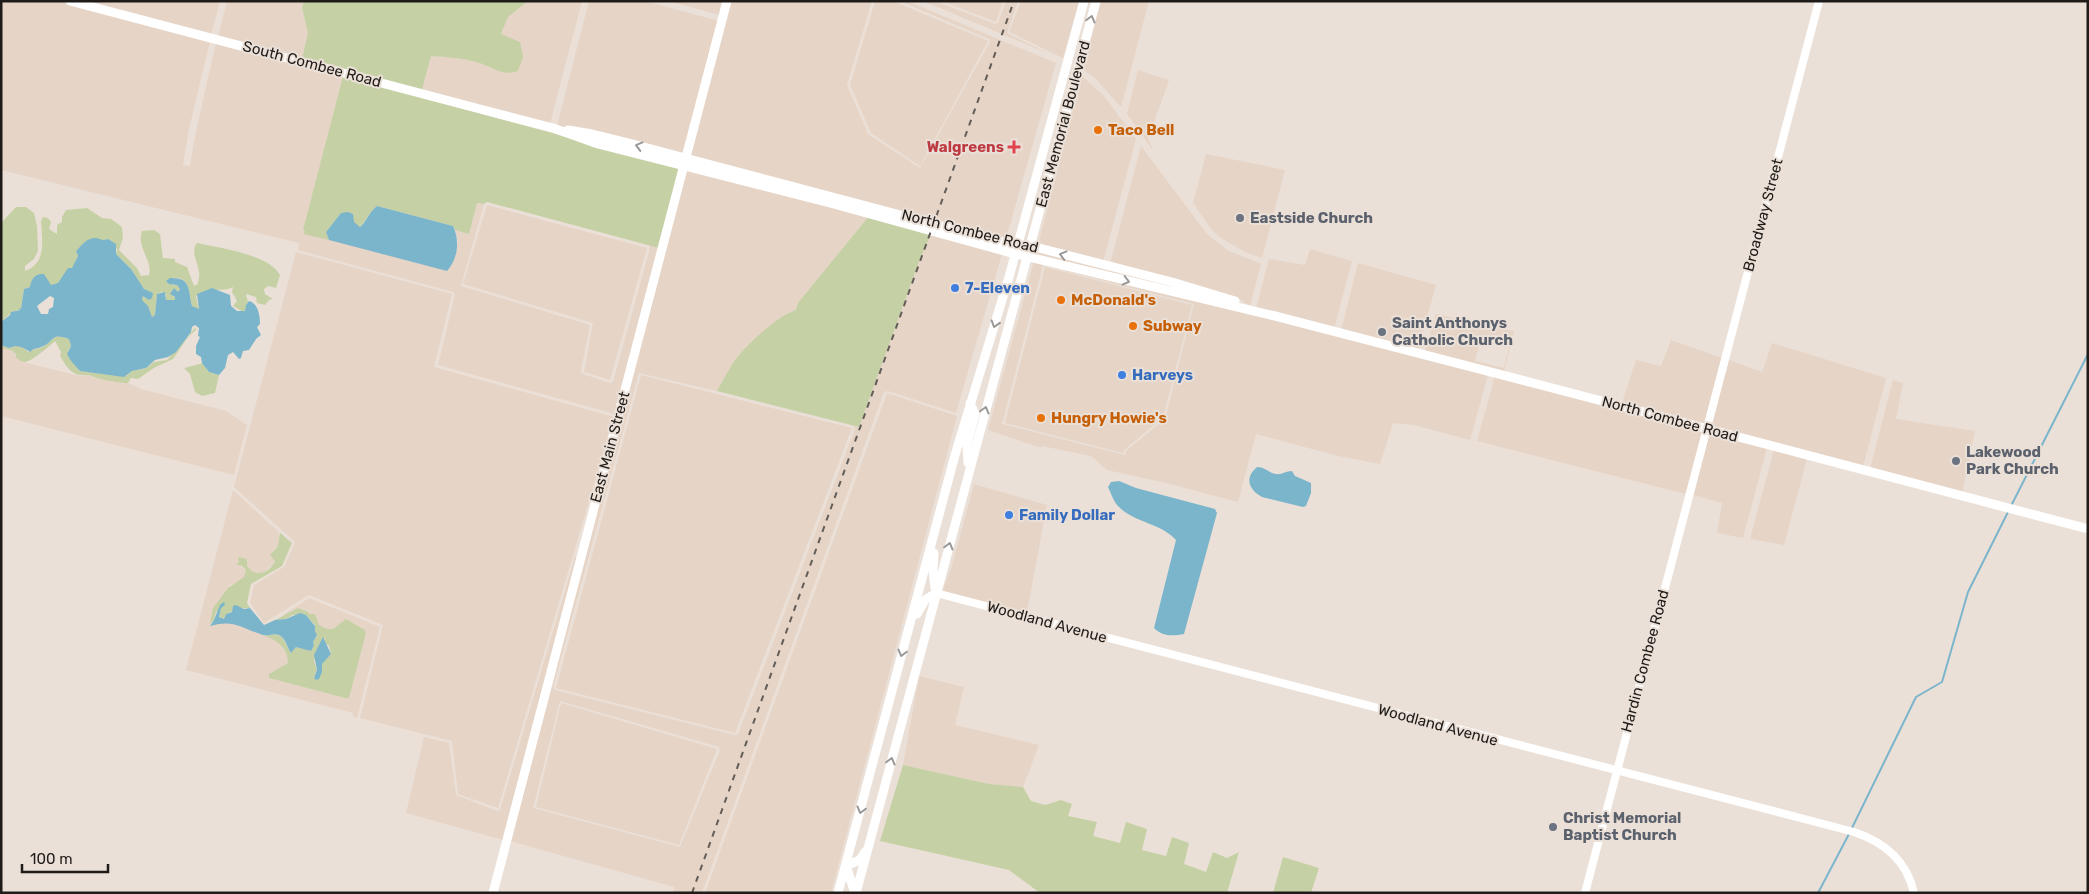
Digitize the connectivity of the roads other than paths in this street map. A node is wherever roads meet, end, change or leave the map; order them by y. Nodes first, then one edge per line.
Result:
1 (70, 1) edge
2 (728, 1) edge
3 (1084, 1) edge
4 (1096, 1) edge
5 (1819, 1) edge
6 (1078, 70) junction
7 (685, 162) junction
8 (1030, 247) junction
9 (1016, 250) junction
10 (1028, 257) junction
11 (1252, 311) junction
12 (970, 403) junction
13 (1707, 429) junction
14 (968, 473) junction
15 (936, 528) junction
16 (2088, 529) edge
17 (936, 593) junction
18 (908, 634) junction
19 (1616, 771) junction
20 (869, 846) junction
21 (846, 866) junction
22 (493, 893) edge
23 (838, 893) edge
24 (856, 893) edge
25 (1585, 893) edge
26 (1914, 893) edge

1 - 7 main road, South Combee Road
2 - 7 main road, East Main Street
3 - 6 main road
3 - 9 main road, East Memorial Boulevard
6 -> 4 main road, East Memorial Boulevard
5 - 13 street, Broadway Street
6 - 8 main road, East Memorial Boulevard
7 - 9 main road, North Combee Road
7 - 22 main road, East Main Street
8 - 9 main road, North Combee Road
8 - 10 main road, East Memorial Boulevard
11 -> 8 main road, North Combee Road
9 - 10 main road, North Combee Road
9 -> 12 main road, East Memorial Boulevard
10 -> 11 main road, North Combee Road
14 -> 10 main road, East Memorial Boulevard
11 - 13 main road, North Combee Road
12 - 14 main road
12 - 15 main road, East Memorial Boulevard
13 - 16 main road, North Combee Road
13 - 19 street, Hardin Combee Road
17 -> 14 main road, East Memorial Boulevard
15 - 17 main road
15 - 18 main road
17 - 18 main road
17 - 19 street, Woodland Avenue
20 -> 17 main road, East Memorial Boulevard
18 -> 21 main road
19 - 25 street, Hardin Combee Road
19 - 26 street, Woodland Avenue
20 - 21 main road
20 - 24 main road, East Memorial Boulevard
21 - 23 main road
21 - 24 main road

